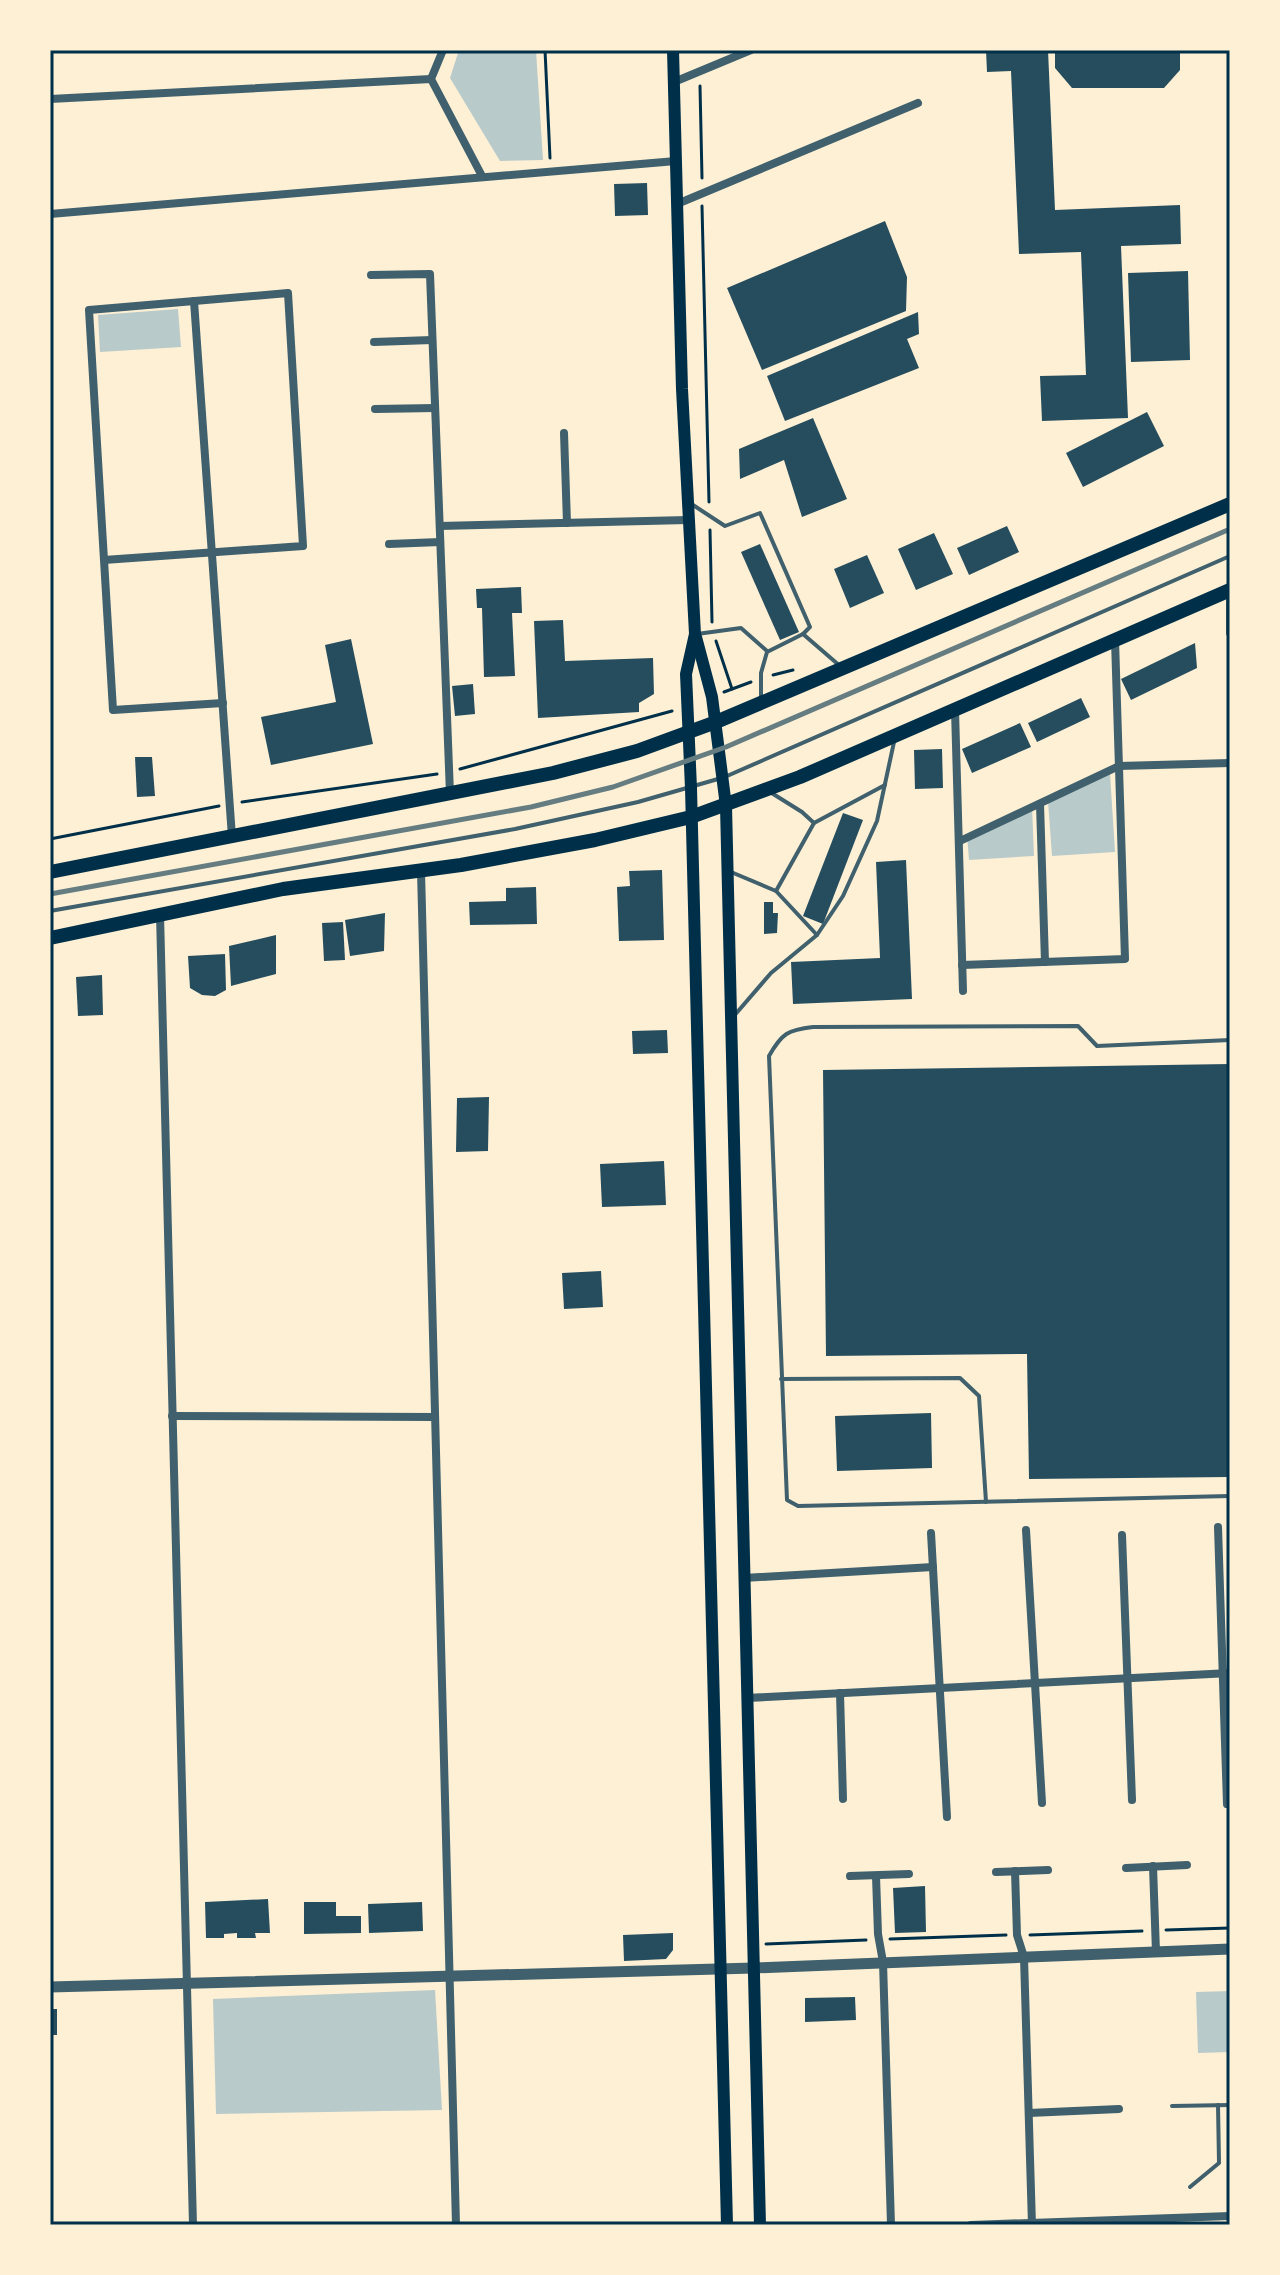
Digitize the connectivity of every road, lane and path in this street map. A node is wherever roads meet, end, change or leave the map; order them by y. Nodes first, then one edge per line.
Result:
1 (443, 50) edge
2 (545, 50) edge
3 (673, 50) edge
4 (751, 50) edge
5 (700, 71) junction
6 (431, 79) junction
7 (674, 82) junction
8 (50, 99) edge
9 (918, 103) dead end
10 (676, 161) junction
11 (551, 171) junction
12 (482, 176) junction
13 (702, 193) junction
14 (677, 204) junction
15 (50, 214) edge
16 (371, 275) dead end
17 (194, 301) junction
18 (432, 340) junction
19 (374, 342) dead end
20 (435, 408) junction
21 (375, 409) dead end
22 (564, 433) dead end
23 (687, 501) junction
24 (1230, 504) edge
25 (710, 516) junction
26 (688, 520) junction
27 (567, 523) junction
28 (440, 526) junction
29 (440, 542) junction
30 (389, 544) dead end
31 (212, 552) junction
32 (1230, 556) edge
33 (104, 560) junction
34 (1230, 590) edge
35 (713, 632) junction
36 (1230, 633) edge
37 (695, 634) junction
38 (803, 634) junction
39 (1115, 640) junction
40 (767, 652) junction
41 (803, 668) dead end
42 (842, 668) junction
43 (760, 678) junction
44 (732, 689) junction
45 (712, 697) junction
46 (223, 703) junction
47 (761, 703) junction
48 (687, 705) junction
49 (955, 710) junction
50 (716, 722) junction
51 (688, 733) junction
52 (895, 736) junction
53 (1230, 763) edge
54 (1119, 766) junction
55 (449, 772) junction
56 (723, 778) junction
57 (886, 785) junction
58 (691, 788) junction
59 (768, 790) junction
60 (450, 794) junction
61 (230, 804) junction
62 (1040, 804) junction
63 (726, 806) junction
64 (691, 817) junction
65 (814, 823) junction
66 (232, 837) junction
67 (50, 839) edge
68 (960, 841) junction
69 (421, 871) junction
70 (728, 871) junction
71 (50, 872) edge
72 (776, 891) junction
73 (50, 911) edge
74 (160, 914) junction
75 (817, 935) junction
76 (50, 938) edge
77 (1045, 962) junction
78 (962, 965) junction
79 (963, 991) dead end
80 (731, 1019) junction
81 (1230, 1040) edge
82 (781, 1379) junction
83 (172, 1416) junction
84 (435, 1417) junction
85 (1230, 1496) edge
86 (986, 1502) junction
87 (1218, 1527) dead end
88 (1026, 1530) dead end
89 (931, 1533) dead end
90 (1122, 1535) dead end
91 (933, 1567) junction
92 (744, 1578) junction
93 (1226, 1674) edge
94 (1128, 1679) junction
95 (1035, 1683) junction
96 (940, 1688) junction
97 (840, 1693) junction
98 (747, 1698) junction
99 (843, 1799) dead end
100 (1132, 1800) dead end
101 (1042, 1803) dead end
102 (1227, 1804) dead end
103 (947, 1817) dead end
104 (1187, 1865) dead end
105 (1153, 1866) junction
106 (1126, 1868) dead end
107 (1048, 1870) dead end
108 (1015, 1871) junction
109 (996, 1872) dead end
110 (909, 1874) dead end
111 (850, 1876) dead end
112 (876, 1876) junction
113 (1230, 1928) edge
114 (1155, 1930) junction
115 (1017, 1935) junction
116 (879, 1940) junction
117 (753, 1944) junction
118 (1230, 1949) edge
119 (1156, 1952) junction
120 (1024, 1957) junction
121 (883, 1962) junction
122 (720, 1968) junction
123 (754, 1968) junction
124 (450, 1976) junction
125 (187, 1983) junction
126 (50, 1987) edge
127 (1218, 2105) junction
128 (1230, 2105) edge
129 (1172, 2106) dead end
130 (1119, 2109) dead end
131 (1029, 2113) junction
132 (1190, 2187) dead end
133 (1230, 2216) edge
134 (1032, 2224) edge
135 (193, 2225) edge
136 (456, 2225) edge
137 (727, 2225) edge
138 (760, 2225) edge
139 (891, 2225) edge
140 (971, 2225) edge

1 - 6 street
2 - 11 path
3 - 7 main road
4 - 5 street
5 - 7 street
5 - 13 path
6 - 8 street
6 - 12 street
7 - 10 main road
9 - 13 street
10 - 11 street
10 - 14 main road
11 - 12 street
12 - 15 street
13 - 14 street
13 - 25 path
14 - 23 main road
16 - 18 street
17 - 31 street
17 - 31 street
17 - 33 street
18 - 19 street
18 - 20 street
20 - 21 street
20 - 28 street
22 - 27 street
23 - 25 lane
23 - 26 main road
24 - 42 main road
25 - 35 path
25 - 38 lane
26 - 27 street
26 - 37 main road
27 - 28 street
28 - 29 street
29 - 30 street
29 - 55 street
31 - 33 street
31 - 46 street
32 - 56 lane
33 - 46 street
34 - 36 street
34 - 39 main road
35 - 37 lane
35 - 40 lane
35 - 44 path
37 - 45 main road
37 - 48 main road
38 - 40 lane
38 - 42 lane
39 - 49 main road
39 - 54 street
40 - 43 lane
41 - 43 path
42 - 47 main road
43 - 44 path
43 - 47 lane
44 - 45 path
45 - 50 main road
46 - 61 street
47 - 50 main road
48 - 51 main road
48 - 55 path
49 - 52 main road
49 - 68 street
50 - 51 main road
50 - 56 main road
51 - 58 main road
51 - 60 main road
52 - 57 lane
52 - 59 main road
53 - 54 street
54 - 62 street
54 - 77 street
55 - 60 street
55 - 61 path
56 - 58 lane
56 - 63 main road
57 - 65 lane
57 - 75 lane
58 - 64 main road
58 - 73 lane
59 - 63 main road
59 - 65 lane
60 - 66 main road
61 - 66 street
61 - 67 path
62 - 68 street
62 - 77 street
63 - 64 main road
63 - 70 main road
64 - 69 main road
64 - 122 main road
65 - 72 lane
66 - 71 main road
68 - 78 street
69 - 74 main road
69 - 84 street
70 - 72 lane
70 - 80 main road
72 - 75 lane
74 - 76 main road
74 - 83 street
75 - 80 lane
77 - 78 street
78 - 79 street
80 - 92 main road
81 - 82 lane
82 - 86 lane
82 - 86 lane
83 - 84 street
83 - 125 street
84 - 124 street
85 - 86 lane
87 - 93 street
88 - 95 street
89 - 91 street
90 - 94 street
91 - 92 street
91 - 96 street
92 - 98 main road
93 - 94 street
93 - 102 street
94 - 95 street
94 - 100 street
95 - 96 street
95 - 101 street
96 - 97 street
96 - 103 street
97 - 98 street
97 - 99 street
98 - 117 main road
104 - 105 street
105 - 106 street
105 - 114 street
107 - 108 street
108 - 109 street
108 - 115 street
110 - 112 street
111 - 112 street
112 - 116 street
113 - 114 path
114 - 115 path
114 - 119 street
115 - 116 path
115 - 120 street
116 - 117 path
116 - 121 street
117 - 123 main road
118 - 119 street
119 - 120 street
120 - 121 street
120 - 131 street
121 - 123 street
121 - 139 street
122 - 123 street
122 - 124 street
122 - 137 main road
123 - 138 main road
124 - 125 street
124 - 136 street
125 - 126 street
125 - 135 street
127 - 128 lane
127 - 129 lane
127 - 132 lane
130 - 131 street
131 - 134 street
133 - 134 street
134 - 140 street

